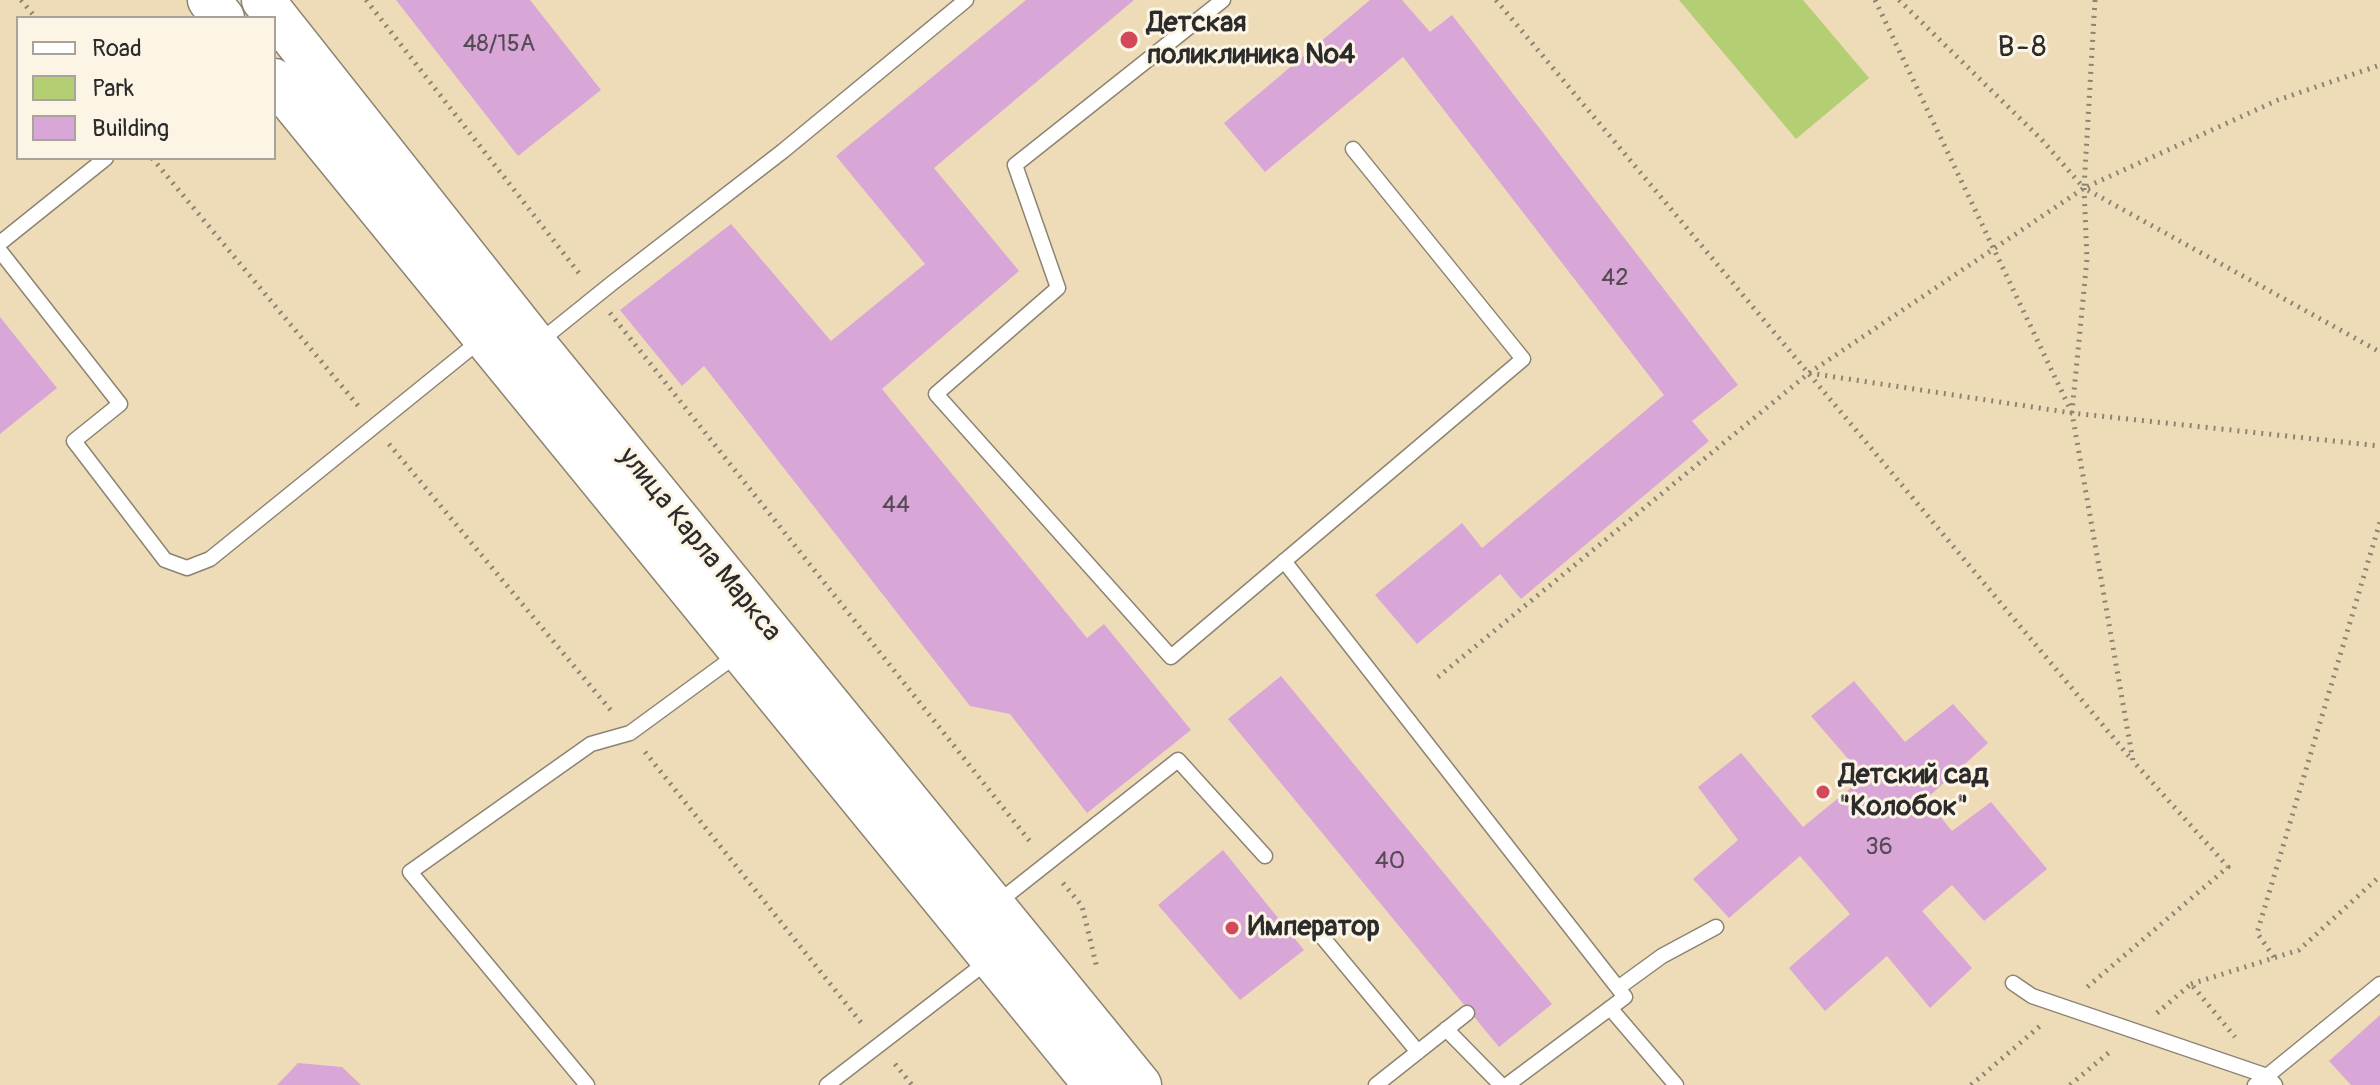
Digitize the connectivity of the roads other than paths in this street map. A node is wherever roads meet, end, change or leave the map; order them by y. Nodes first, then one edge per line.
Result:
1 (209, 0) edge
2 (263, 0) edge
3 (966, 0) edge
4 (1223, 0) edge
5 (221, 16) edge
6 (276, 16) edge
7 (276, 16) edge
8 (276, 82) edge
9 (1353, 149) dead end
10 (104, 160) edge
11 (0, 243) edge
12 (0, 251) edge
13 (484, 337) junction
14 (536, 345) junction
15 (1284, 561) junction
16 (741, 652) junction
17 (1265, 856) dead end
18 (993, 906) junction
19 (1716, 927) dead end
20 (1324, 939) dead end
21 (992, 958) junction
22 (2013, 983) dead end
23 (2380, 984) edge
24 (1618, 988) junction
25 (1610, 1008) junction
26 (1467, 1013) dead end
27 (1446, 1029) junction
28 (1418, 1052) junction
29 (2266, 1082) edge
30 (587, 1085) edge
31 (827, 1085) edge
32 (1095, 1085) edge
33 (1140, 1085) edge
34 (1376, 1085) edge
35 (1504, 1085) edge
36 (1676, 1085) edge

1 - 5 street
2 - 7 street, улица Карла Маркса
3 - 14 lane
4 - 15 lane
6 - 14 street, улица Карла Маркса
8 - 13 street, улица Карла Маркса
9 - 15 lane
10 - 11 lane
12 - 13 lane
13 - 16 street, улица Карла Маркса
14 - 18 street, улица Карла Маркса
15 - 24 lane
16 - 21 street, улица Карла Маркса
16 - 30 lane
17 - 18 lane
18 - 33 street, улица Карла Маркса
19 - 24 lane
20 - 28 lane
21 - 31 lane
21 - 32 street, улица Карла Маркса
22 - 29 lane
23 - 29 lane
24 - 25 lane
25 - 35 lane
25 - 36 lane
26 - 27 lane
27 - 28 lane
27 - 35 lane
28 - 34 lane

